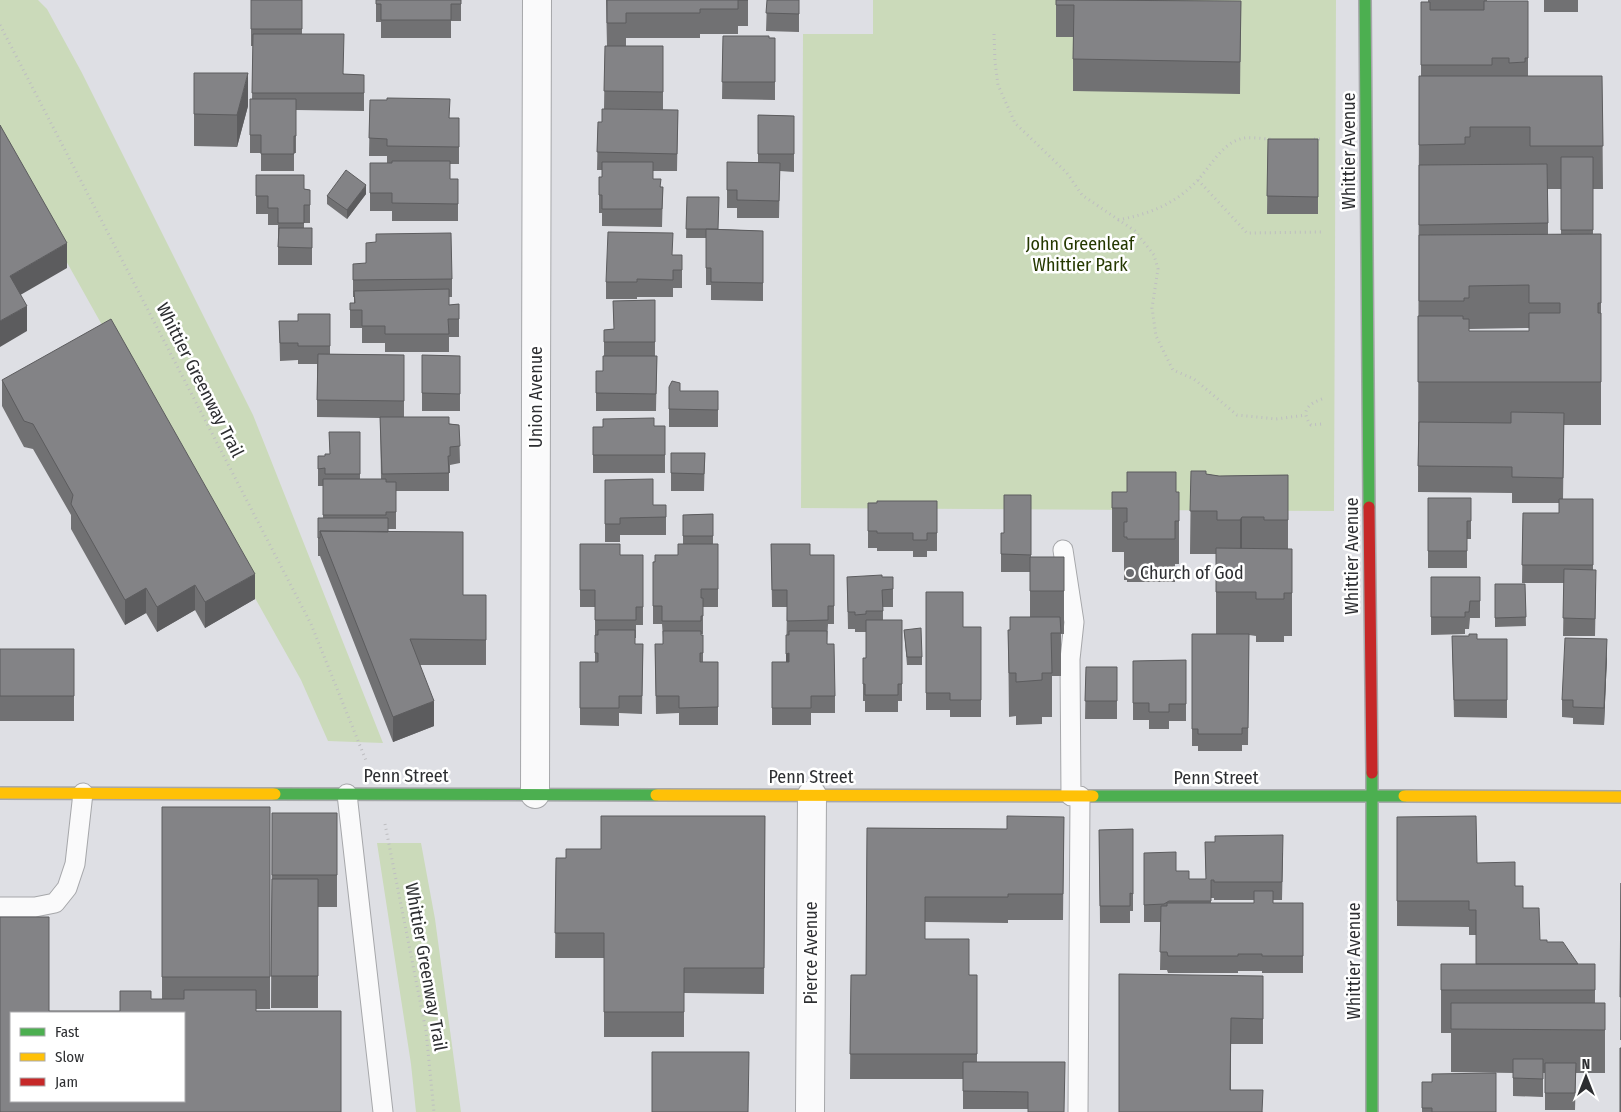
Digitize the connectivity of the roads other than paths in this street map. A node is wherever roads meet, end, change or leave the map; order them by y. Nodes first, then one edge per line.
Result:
1 (537, 0) edge
2 (1365, 0) edge
3 (1063, 550) dead end
4 (0, 793) edge
5 (83, 793) junction
6 (347, 794) junction
7 (535, 794) junction
8 (812, 795) junction
9 (1075, 796) junction
10 (1372, 796) junction
11 (1621, 797) edge
12 (0, 907) edge
13 (383, 1112) edge
14 (810, 1112) edge
15 (1078, 1112) edge
16 (1372, 1112) edge

1 - 7 street, Union Avenue
2 - 10 street, Whittier Avenue
3 - 9 lane
4 - 5 street, Penn Street
5 - 6 street, Penn Street
5 - 12 lane
6 - 7 street, Penn Street
6 - 13 lane
7 - 8 street, Penn Street
8 - 9 street, Penn Street
8 - 14 street, Pierce Avenue
9 - 10 street, Penn Street
9 - 15 lane
10 - 11 street, Penn Street
10 - 16 street, Whittier Avenue

